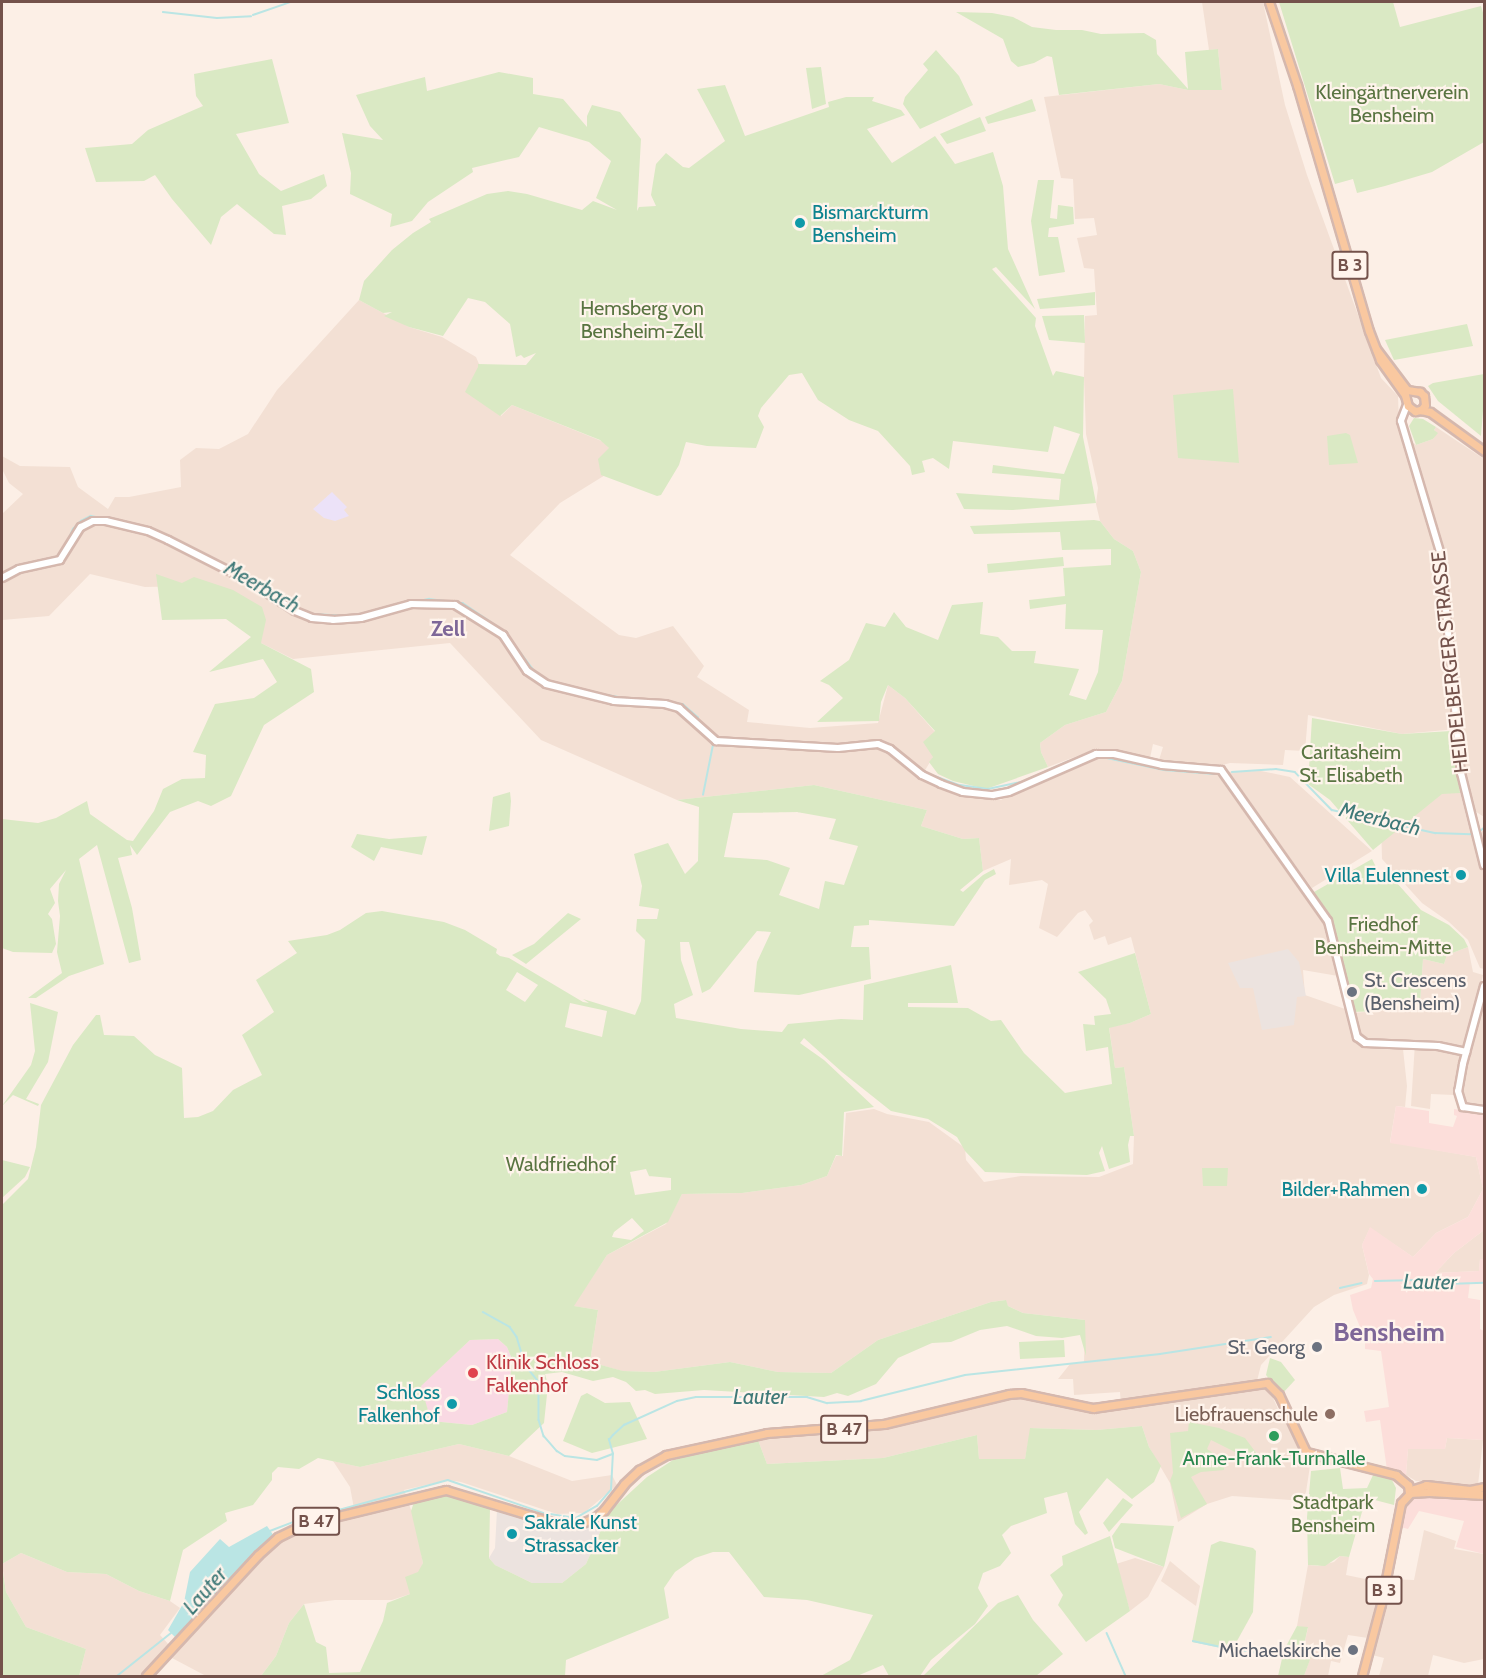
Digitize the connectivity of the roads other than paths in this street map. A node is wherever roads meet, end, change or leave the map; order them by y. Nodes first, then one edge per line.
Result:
1 (1269, 2) edge
2 (1376, 350) junction
3 (1412, 393) junction
4 (1407, 403) junction
5 (1420, 409) junction
6 (1402, 426) junction
7 (1485, 451) edge
8 (2, 578) edge
9 (1485, 865) edge
10 (1485, 986) edge
11 (1466, 1052) junction
12 (1485, 1110) edge
13 (1400, 1479) junction
14 (1426, 1485) junction
15 (1485, 1487) edge
16 (1409, 1493) junction
17 (1485, 1495) edge
18 (146, 1677) edge
19 (1362, 1677) edge

1 - 2 main road, B 3
2 - 3 main road, B 3
2 - 4 main road, B 3
3 - 4 main road
3 - 5 main road, B 3
4 - 5 main road, B 3
4 - 6 street
5 - 6 street
5 - 7 main road, B 3
6 - 9 street, HEIDELBERGER STRASSE
8 - 11 street
10 - 11 street
11 - 12 street
13 - 14 main road, B 47
13 - 16 main road
13 - 18 main road, B 47
14 - 15 main road
14 - 16 main road
16 - 17 main road
16 - 19 main road, B 3

